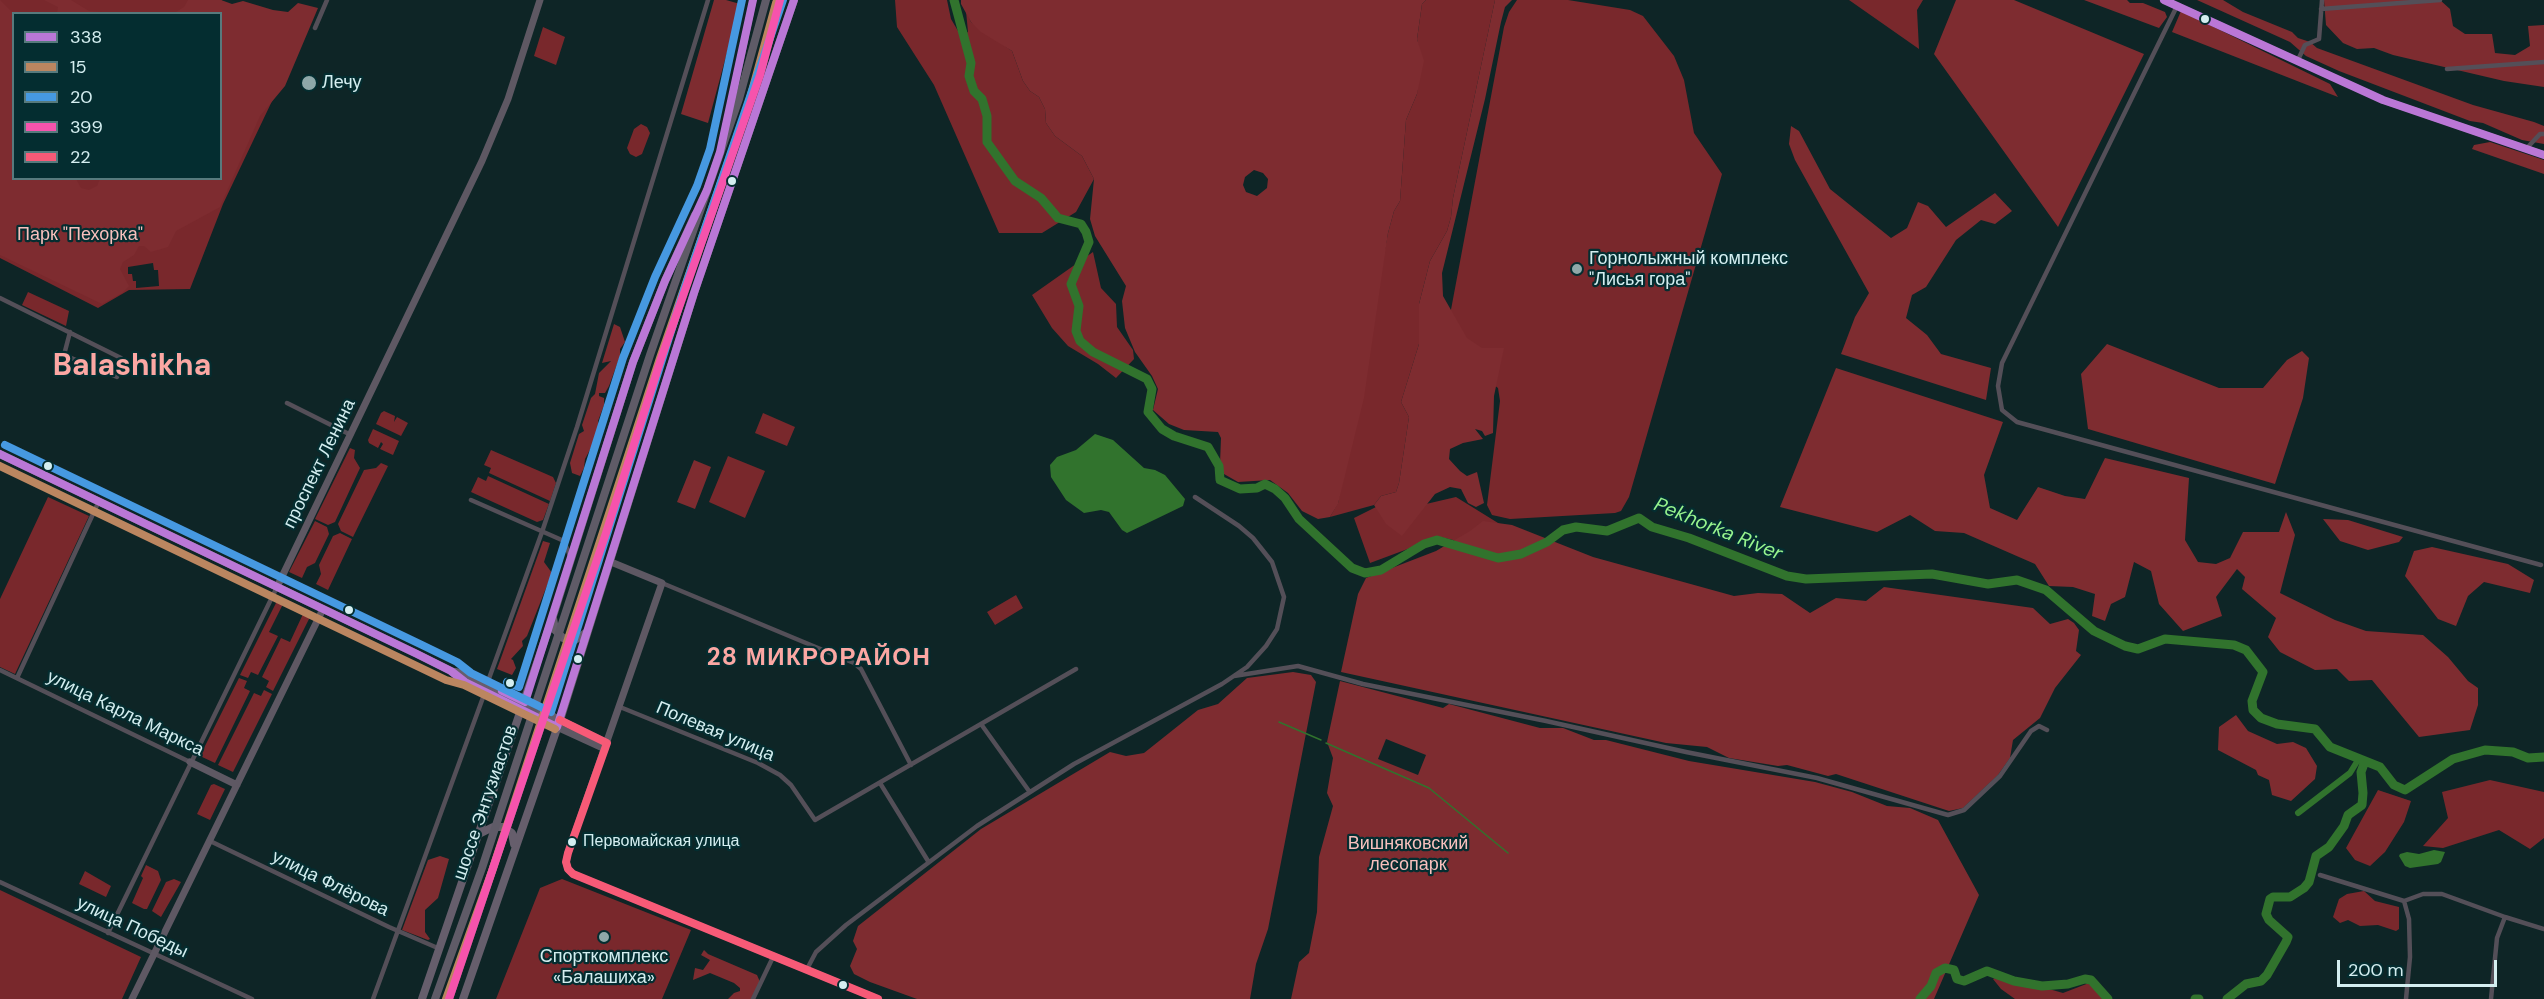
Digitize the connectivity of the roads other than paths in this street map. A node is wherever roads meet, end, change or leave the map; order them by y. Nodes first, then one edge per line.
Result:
1 (327, 0) edge
2 (540, 0) edge
3 (708, 0) edge
4 (753, 0) edge
5 (766, 0) edge
6 (780, 0) edge
7 (794, 0) edge
8 (2164, 0) edge
9 (2322, 0) edge
10 (2440, 0) edge
11 (2177, 6) junction
12 (2321, 9) junction
13 (315, 28) dead end
14 (2297, 62) junction
15 (2544, 62) edge
16 (2447, 69) dead end
17 (2544, 134) edge
18 (2526, 149) junction
19 (720, 152) junction
20 (2544, 155) edge
21 (739, 163) junction
22 (707, 190) junction
23 (706, 230) junction
24 (0, 297) edge
25 (70, 332) junction
26 (121, 357) dead end
27 (117, 377) dead end
28 (287, 404) dead end
29 (351, 435) junction
30 (0, 454) edge
31 (1195, 497) dead end
32 (471, 500) dead end
33 (99, 501) junction
34 (581, 529) junction
35 (542, 532) junction
36 (564, 541) junction
37 (571, 561) junction
38 (610, 562) junction
39 (2541, 565) dead end
40 (662, 583) junction
41 (277, 587) junction
42 (323, 609) junction
43 (554, 613) junction
44 (588, 630) junction
45 (1076, 669) dead end
46 (0, 670) edge
47 (1234, 676) junction
48 (17, 678) junction
49 (486, 688) junction
50 (525, 702) junction
51 (620, 707) junction
52 (521, 711) junction
53 (559, 723) junction
54 (981, 724) junction
55 (2048, 730) dead end
56 (606, 746) junction
57 (190, 762) junction
58 (911, 765) junction
59 (880, 783) junction
60 (237, 785) junction
61 (1029, 791) junction
62 (479, 834) junction
63 (210, 841) junction
64 (513, 851) junction
65 (928, 861) junction
66 (2320, 875) dead end
67 (0, 882) edge
68 (2404, 901) junction
69 (2505, 917) junction
70 (2544, 928) edge
71 (398, 931) junction
72 (108, 933) junction
73 (440, 949) junction
74 (154, 953) junction
75 (774, 956) junction
76 (807, 969) junction
77 (132, 999) edge
78 (252, 999) edge
79 (373, 999) edge
80 (422, 999) edge
81 (435, 999) edge
82 (449, 999) edge
83 (463, 999) edge
84 (753, 999) edge
85 (878, 999) edge
86 (2406, 999) edge
87 (2491, 999) edge

1 - 13 street
2 - 29 main road, проспект Ленина
3 - 35 street
4 - 19 main road
5 - 19 highway, шоссе Энтузиастов
6 - 23 highway, шоссе Энтузиастов
7 - 21 main road
8 - 11 main road
9 - 12 street
10 - 12 street
11 - 14 main road
11 - 39 street
12 - 14 street
14 - 18 main road
15 - 16 street
17 - 18 street
18 - 20 main road
19 - 22 highway, шоссе Энтузиастов
21 - 23 main road
21 - 38 main road
22 - 34 main road
22 - 81 highway, шоссе Энтузиастов
23 - 82 highway, шоссе Энтузиастов
24 - 25 street
25 - 26 street
25 - 27 street
28 - 29 street
29 - 41 main road, проспект Ленина
30 - 33 main road
31 - 47 street
32 - 35 street
33 - 41 main road
33 - 48 street
34 - 36 street
34 - 37 main road
35 - 36 street
35 - 49 street
36 - 37 street
37 - 43 main road
38 - 40 main road
38 - 44 main road
40 - 51 main road
40 - 58 street
41 - 42 main road
41 - 57 street, проспект Ленина
42 - 49 main road
42 - 60 main road
43 - 44 main road
43 - 50 main road
44 - 53 main road
45 - 54 street
46 - 48 street, улица Карла Маркса
47 - 55 street
47 - 61 street
48 - 57 street, улица Карла Маркса
49 - 50 main road
49 - 52 main road
49 - 71 street
50 - 52 main road
50 - 53 main road
51 - 56 main road
51 - 59 street, Полевая улица
52 - 53 main road
52 - 62 main road
53 - 56 main road
53 - 64 main road
54 - 58 street
54 - 61 street
56 - 75 main road
57 - 60 main road, улица Карла Маркса
57 - 72 street, проспект Ленина
58 - 59 street
59 - 65 street
60 - 63 main road
61 - 65 street
62 - 64 main road
62 - 73 main road
63 - 71 street, улица Флёрова
63 - 74 main road
64 - 83 main road
65 - 76 street
66 - 68 street
67 - 72 street, улица Победы
68 - 69 street
68 - 86 street
69 - 70 street
69 - 87 street
71 - 73 street, улица Флёрова
71 - 79 street
72 - 74 street, улица Победы
73 - 80 main road
74 - 77 main road
74 - 78 street, улица Победы
75 - 76 main road
75 - 84 street
76 - 85 main road

